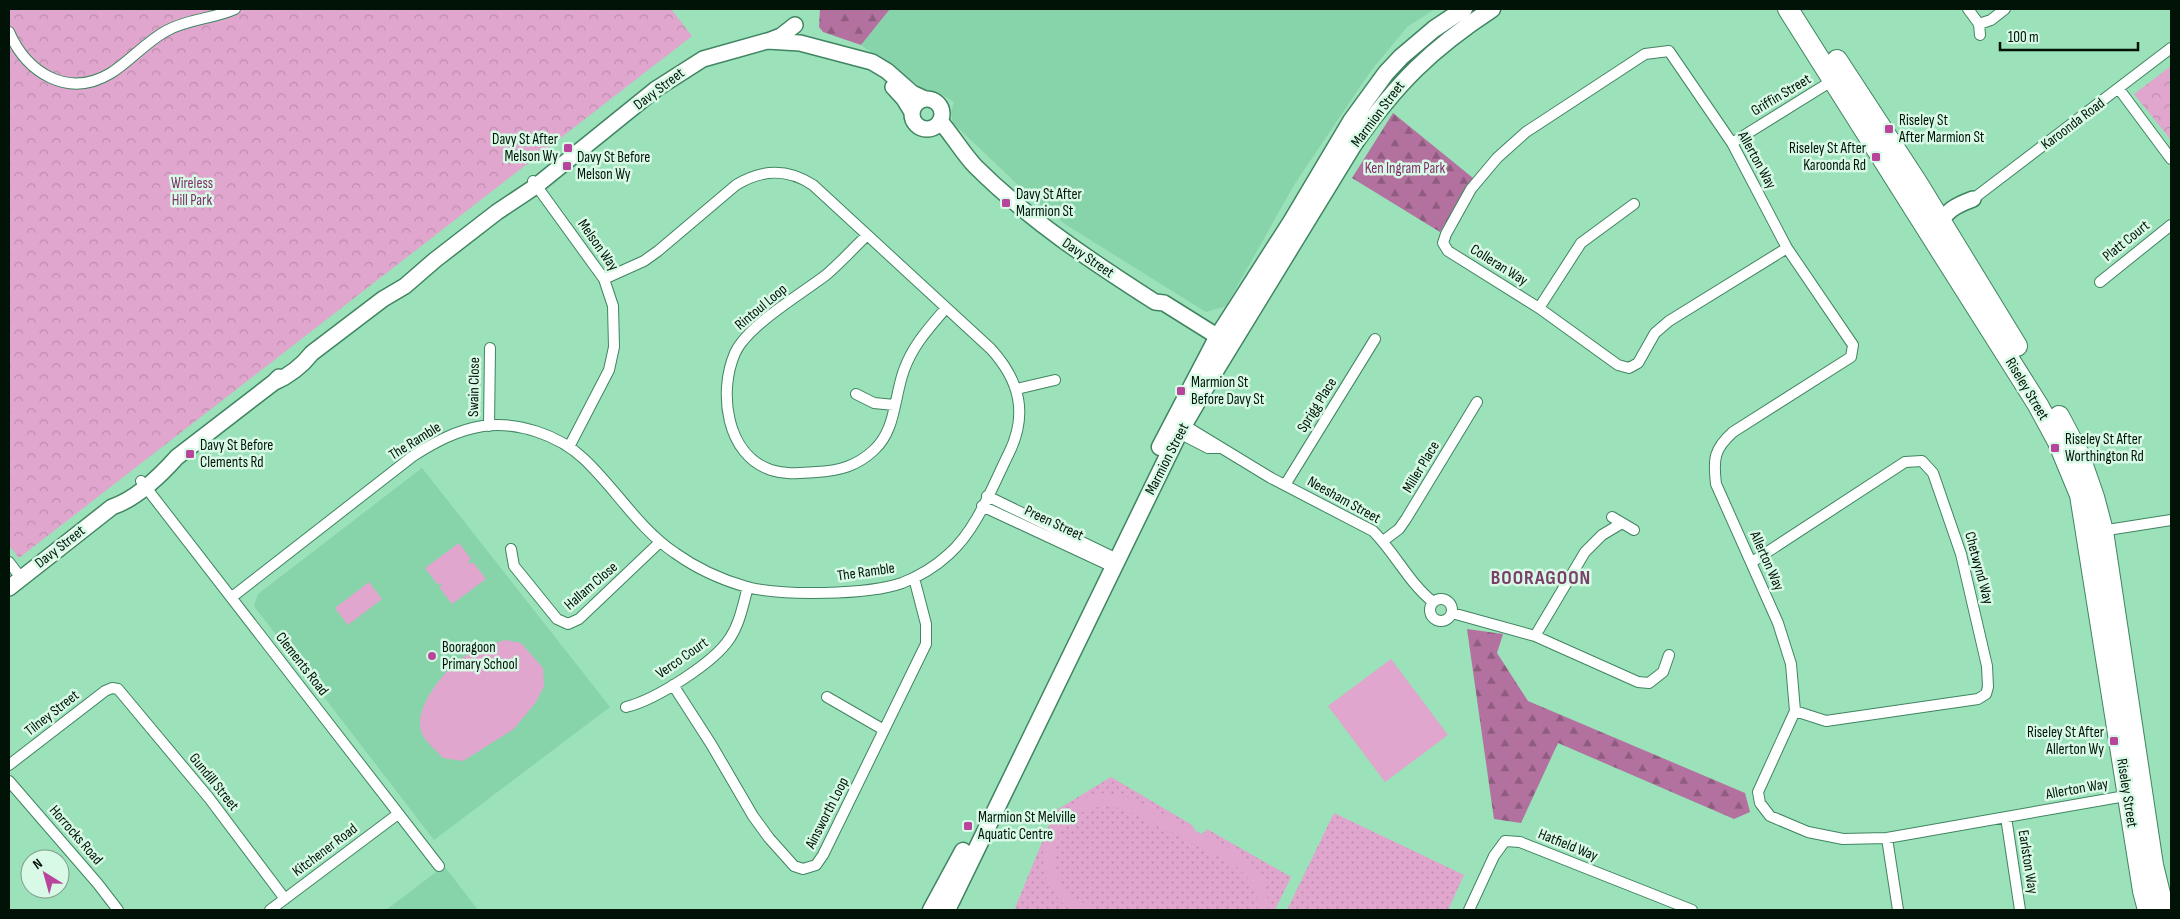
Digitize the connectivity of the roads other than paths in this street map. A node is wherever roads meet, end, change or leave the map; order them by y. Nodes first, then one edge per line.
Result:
1 (235, 9) edge
2 (1464, 9) edge
3 (1492, 9) edge
4 (1788, 9) edge
5 (1804, 9) edge
6 (1968, 9) edge
7 (2005, 9) edge
8 (1979, 24) junction
9 (795, 25) dead end
10 (9, 32) edge
11 (1980, 35) dead end
12 (767, 41) junction
13 (752, 46) junction
14 (2171, 48) edge
15 (1669, 50) joint
16 (1840, 77) junction
17 (2119, 89) junction
18 (925, 99) junction
19 (912, 112) junction
20 (937, 124) junction
21 (1732, 143) junction
22 (2171, 158) edge
23 (534, 183) junction
24 (1973, 199) joint
25 (1634, 204) dead end
26 (1915, 210) junction
27 (1941, 222) junction
28 (2171, 225) edge
29 (866, 236) junction
30 (1787, 248) junction
31 (1954, 274) junction
32 (604, 279) junction
33 (2100, 282) dead end
34 (946, 308) junction
35 (1539, 308) junction
36 (1375, 340) dead end
37 (1222, 345) junction
38 (490, 348) dead end
39 (1055, 380) dead end
40 (1017, 389) junction
41 (856, 394) dead end
42 (1477, 402) dead end
43 (894, 405) junction
44 (488, 426) junction
45 (1177, 426) junction
46 (569, 447) junction
47 (143, 483) junction
48 (1285, 485) junction
49 (987, 496) junction
50 (982, 506) junction
51 (1612, 518) dead end
52 (2171, 520) edge
53 (1622, 523) junction
54 (1634, 530) dead end
55 (2095, 532) junction
56 (1383, 541) junction
57 (660, 542) junction
58 (511, 550) dead end
59 (1110, 561) junction
60 (9, 562) edge
61 (1752, 562) junction
62 (21, 578) junction
63 (914, 578) junction
64 (748, 587) junction
65 (9, 588) edge
66 (232, 597) junction
67 (1434, 602) junction
68 (1452, 614) junction
69 (1535, 636) junction
70 (1669, 656) dead end
71 (673, 685) junction
72 (116, 688) joint
73 (827, 697) dead end
74 (626, 707) dead end
75 (1795, 711) junction
76 (884, 730) junction
77 (9, 765) edge
78 (9, 782) edge
79 (2135, 794) junction
80 (398, 814) junction
81 (2006, 818) junction
82 (1887, 838) junction
83 (970, 863) junction
84 (439, 866) dead end
85 (285, 899) junction
86 (118, 910) edge
87 (270, 910) edge
88 (931, 910) edge
89 (947, 910) edge
90 (954, 910) edge
91 (1469, 910) edge
92 (1692, 910) edge
93 (1898, 910) edge
94 (2020, 910) edge
95 (2148, 910) edge
96 (2164, 910) edge

1 - 10 street
2 - 37 main road, Marmion Street
3 - 37 main road, Marmion Street
4 - 16 highway, Riseley Street
5 - 16 highway, Riseley Street
6 - 8 street
7 - 8 street
8 - 11 street
9 - 12 street
12 - 13 street, Davy Street
12 - 18 street, Davy Street
13 - 19 street, Davy Street
13 - 23 street, Davy Street
14 - 17 street, Karoonda Road
15 - 21 street, Allerton Way
15 - 35 street, Colleran Way
16 - 21 street, Griffin Street
16 - 26 highway, Riseley Street
16 - 27 highway, Riseley Street
17 - 22 street
17 - 24 street, Karoonda Road
18 - 19 street
18 - 20 street
19 - 20 street
20 - 37 street, Davy Street
21 - 30 street, Allerton Way
23 - 32 street, Melson Way
23 - 47 street, Davy Street
24 - 27 street, Karoonda Road
25 - 35 street
26 - 27 street
26 - 31 highway, Riseley Street
27 - 31 street
27 - 55 highway, Riseley Street
28 - 33 street, Platt Court
29 - 32 street, The Ramble
29 - 34 street, The Ramble
29 - 43 street, Rintoul Loop
30 - 35 street, Colleran Way
30 - 61 street, Allerton Way
31 - 55 highway, Riseley Street
32 - 46 street, Melson Way
34 - 40 street, The Ramble
34 - 43 street, Rintoul Loop
36 - 48 street, Sprigg Place
37 - 45 main road, Marmion Street
38 - 44 street, Swain Close
39 - 40 street
40 - 49 street, The Ramble
41 - 43 street
42 - 56 street, Miller Place
44 - 46 street, The Ramble
44 - 66 street, The Ramble
45 - 48 street, Neesham Street
45 - 59 main road, Marmion Street
46 - 57 street, The Ramble
47 - 62 street, Davy Street
47 - 66 street, Clements Road
48 - 56 street, Neesham Street
49 - 50 street, The Ramble
49 - 59 street, Preen Street
50 - 59 street, Preen Street
50 - 63 street, The Ramble
51 - 53 street
52 - 55 street
53 - 54 street
53 - 69 street
55 - 79 highway, Riseley Street
56 - 67 street, Neesham Street
57 - 58 street, Hallam Close
57 - 64 street, The Ramble
59 - 83 main road, Marmion Street
59 - 88 main road, Marmion Street
60 - 62 street
61 - 75 street, Allerton Way
61 - 75 street, Chetwynd Way
62 - 65 street, Davy Street
63 - 64 street, The Ramble
63 - 76 street, Ainsworth Loop
64 - 71 street, Verco Court
66 - 80 street, Clements Road
67 - 68 street, Neesham Street
67 - 68 street
68 - 69 street
69 - 70 street
71 - 74 street, Verco Court
71 - 76 street, Ainsworth Loop
72 - 77 street, Tilney Street
72 - 85 street, Gundill Street
73 - 76 street
75 - 82 street, Allerton Way
78 - 86 street, Horrocks Road
79 - 81 street, Allerton Way
79 - 95 highway, Riseley Street
79 - 96 highway, Riseley Street
80 - 84 street, Clements Road
80 - 85 street, Kitchener Road
81 - 82 street, Allerton Way
81 - 94 street, Earlston Way
82 - 93 street
83 - 89 main road, Marmion Street
83 - 90 main road
85 - 87 street, Kitchener Road
91 - 92 street, Hatfield Way

